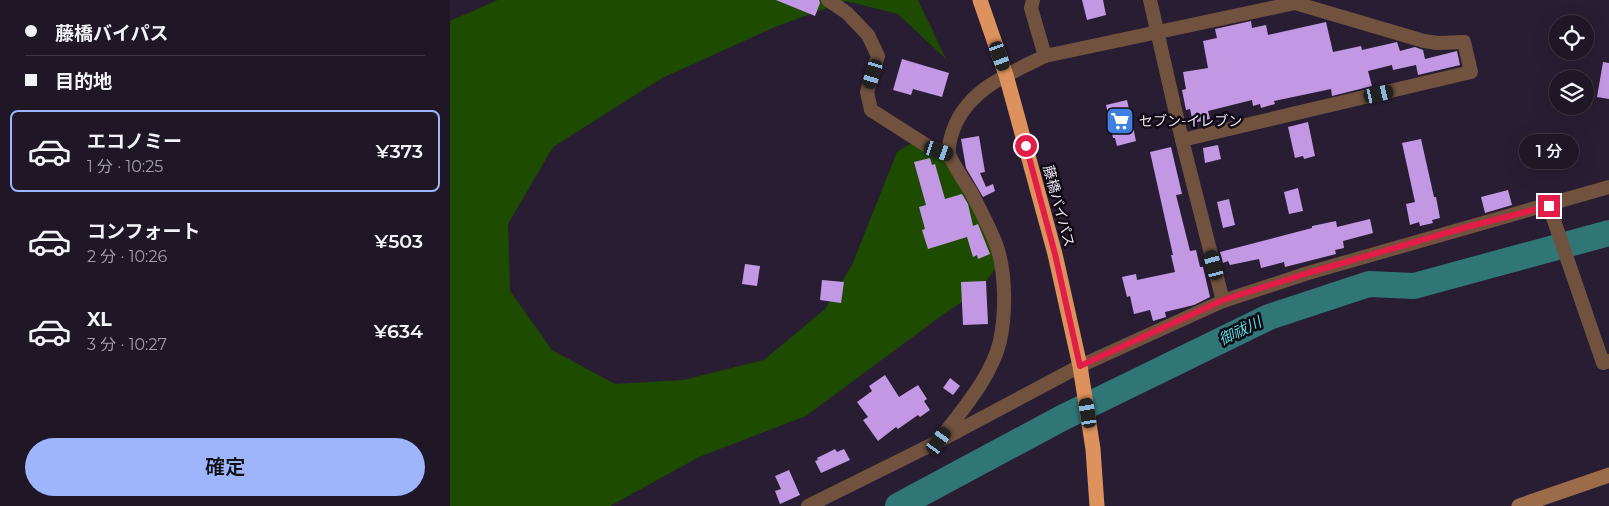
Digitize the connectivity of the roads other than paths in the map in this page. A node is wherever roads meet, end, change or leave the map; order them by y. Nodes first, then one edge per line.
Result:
1 (828, 0) edge
2 (980, 0) edge
3 (1033, 0) edge
4 (1150, 0) edge
5 (1158, 33) junction
6 (1045, 56) junction
7 (1006, 75) junction
8 (1182, 140) junction
9 (949, 154) junction
10 (1609, 187) edge
11 (1549, 206) junction
12 (1223, 300) junction
13 (1609, 361) edge
14 (1081, 372) junction
15 (939, 441) junction
16 (1609, 475) edge
17 (808, 506) edge
18 (1097, 506) edge
19 (1519, 506) edge

1 - 9 street
2 - 7 highway, 藤橋バイパス
3 - 6 street
4 - 5 street
5 - 6 street
5 - 8 street
5 - 8 street
6 - 7 street
7 - 9 street
7 - 14 highway, 藤橋バイパス
8 - 12 street
9 - 15 street
10 - 11 street
11 - 12 street
11 - 13 street
12 - 14 street
14 - 15 street
14 - 18 highway, 藤橋バイパス
15 - 17 street
16 - 19 street

